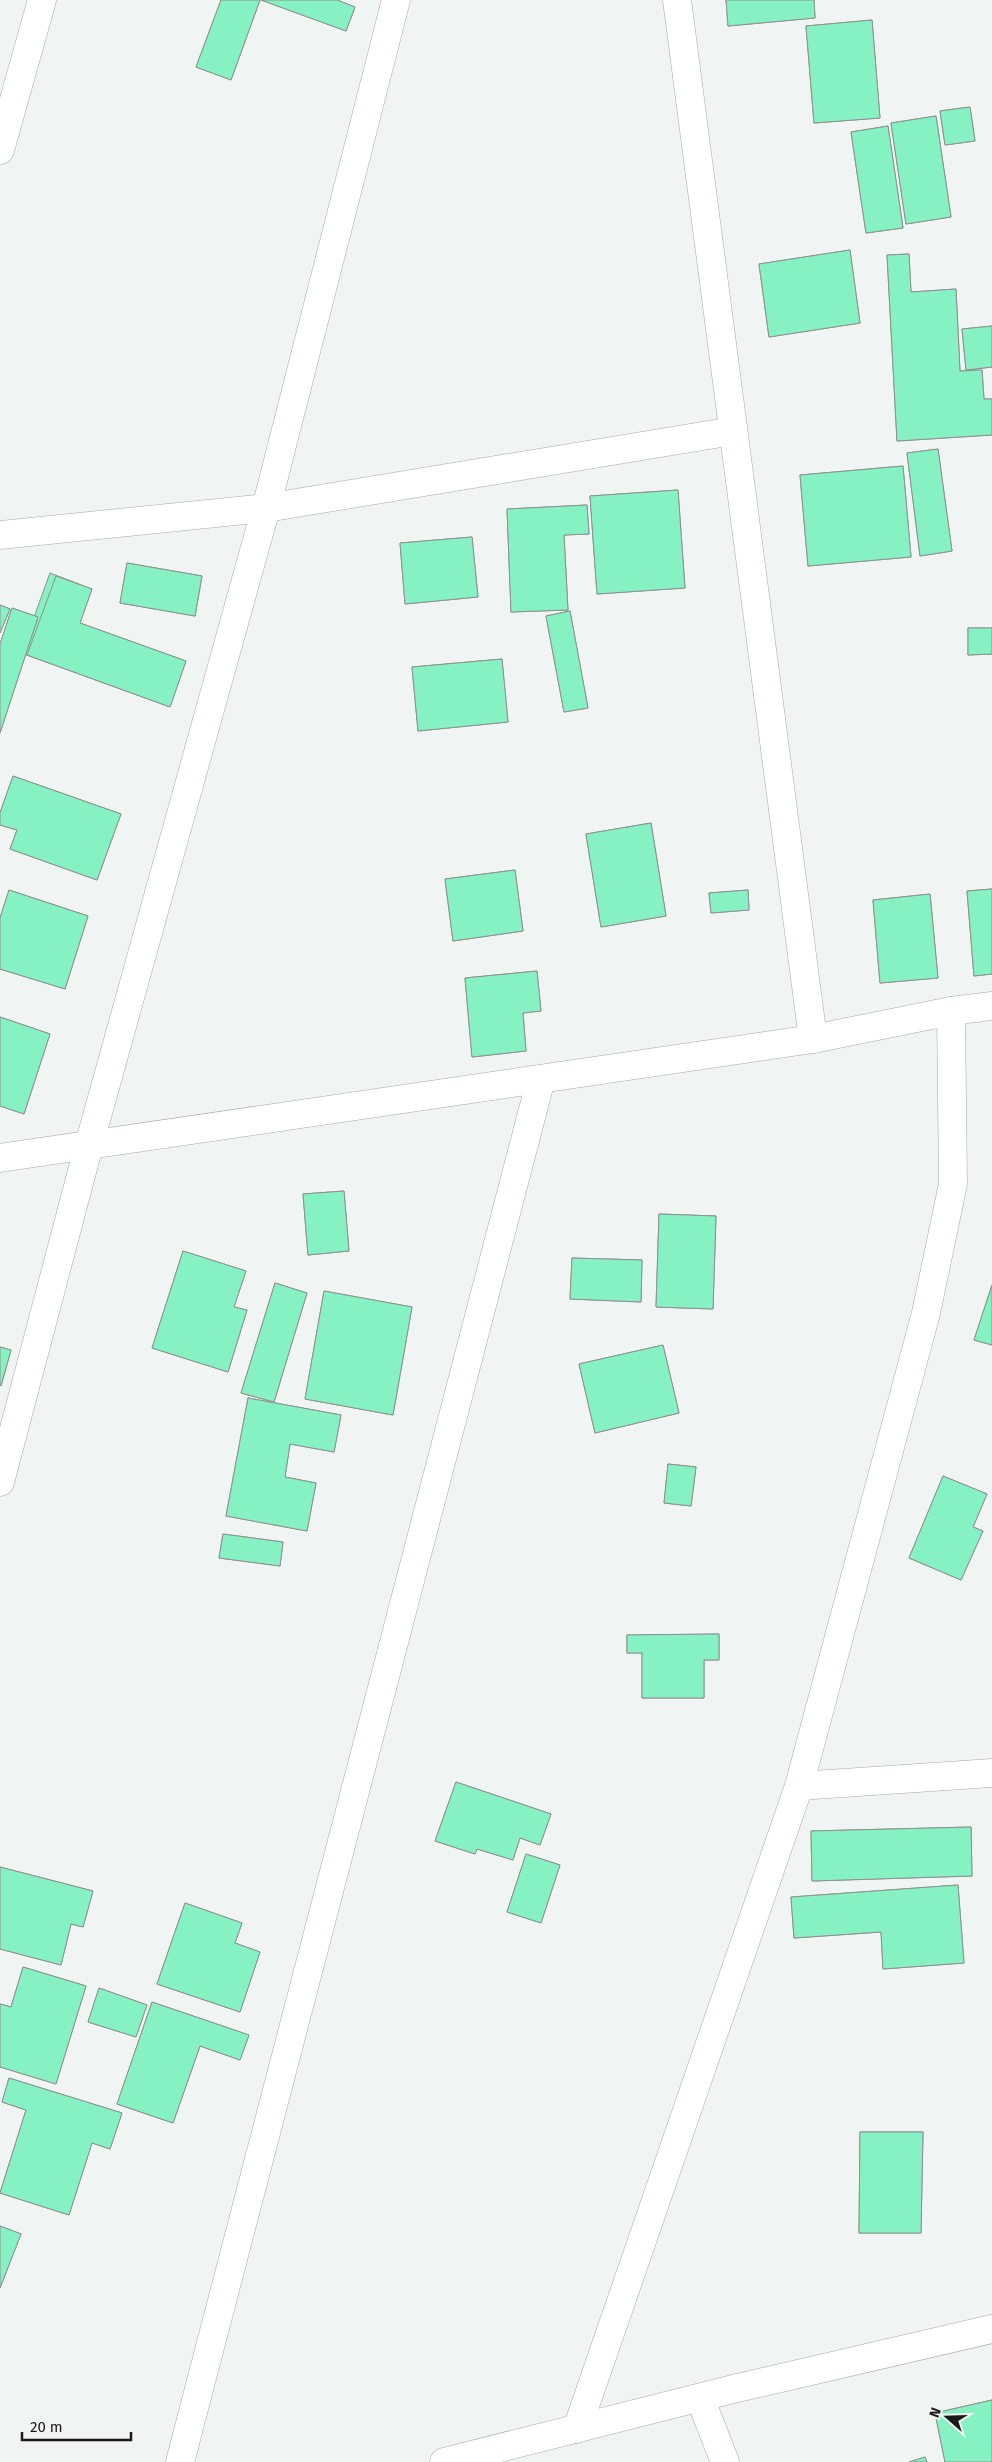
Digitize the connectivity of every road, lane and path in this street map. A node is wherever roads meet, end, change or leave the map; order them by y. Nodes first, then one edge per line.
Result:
1 (42, 0) edge
2 (396, 0) edge
3 (676, 0) edge
4 (0, 150) edge
5 (733, 431) junction
6 (266, 508) junction
7 (0, 535) edge
8 (992, 1006) edge
9 (951, 1011) junction
10 (813, 1039) junction
11 (541, 1079) junction
12 (89, 1145) junction
13 (0, 1158) edge
14 (0, 1482) edge
15 (992, 1773) edge
16 (799, 1786) junction
17 (992, 2329) edge
18 (700, 2398) junction
19 (576, 2429) junction
20 (180, 2462) edge
21 (444, 2462) edge
22 (725, 2462) edge

1 - 4 street
2 - 6 street
3 - 5 street
5 - 6 street
5 - 10 street
6 - 7 street
6 - 12 street
8 - 9 street
9 - 10 street
9 - 16 street
10 - 11 street
11 - 12 street
11 - 20 street
12 - 13 street
12 - 14 street
15 - 16 street
16 - 19 street
17 - 18 street
18 - 19 street
18 - 22 street
19 - 21 street

